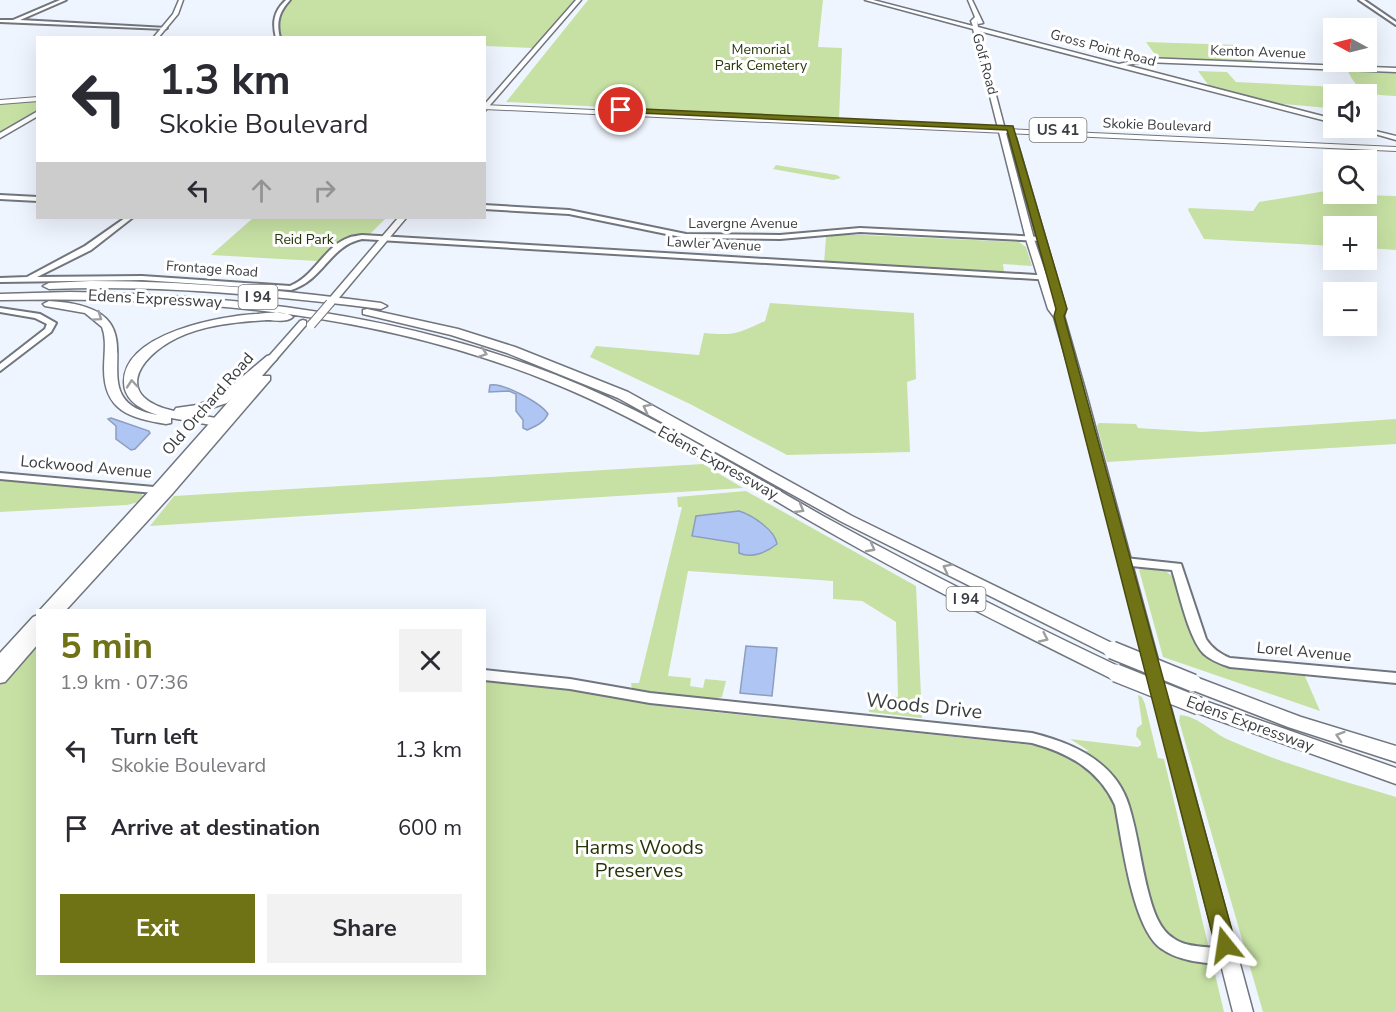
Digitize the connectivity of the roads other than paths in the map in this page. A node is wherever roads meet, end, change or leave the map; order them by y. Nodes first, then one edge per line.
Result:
1 (64, 0) edge
2 (181, 0) edge
3 (288, 0) edge
4 (579, 0) edge
5 (867, 0) edge
6 (970, 0) edge
7 (1361, 0) edge
8 (0, 21) edge
9 (12, 22) junction
10 (1396, 24) edge
11 (0, 27) edge
12 (165, 28) junction
13 (979, 29) junction
14 (157, 36) edge
15 (277, 36) edge
16 (1120, 65) junction
17 (1396, 70) edge
18 (36, 98) edge
19 (0, 100) edge
20 (489, 106) edge
21 (36, 114) edge
22 (1323, 118) edge
23 (1007, 130) junction
24 (1377, 133) edge
25 (0, 136) edge
26 (1396, 138) edge
27 (1396, 147) edge
28 (0, 197) edge
29 (36, 199) edge
30 (486, 207) edge
31 (128, 219) edge
32 (391, 219) edge
33 (401, 219) edge
34 (375, 237) junction
35 (385, 238) junction
36 (1030, 239) junction
37 (1041, 239) junction
38 (1048, 277) junction
39 (0, 280) edge
40 (24, 284) junction
41 (0, 290) edge
42 (0, 297) edge
43 (330, 298) junction
44 (0, 303) edge
45 (0, 310) edge
46 (307, 324) junction
47 (427, 336) junction
48 (511, 350) junction
49 (271, 360) junction
50 (0, 368) edge
51 (157, 409) junction
52 (217, 422) junction
53 (0, 476) edge
54 (162, 491) junction
55 (1125, 562) junction
56 (47, 609) edge
57 (60, 609) edge
58 (36, 628) edge
59 (0, 662) edge
60 (486, 675) edge
61 (0, 678) edge
62 (1396, 678) edge
63 (1396, 754) edge
64 (1396, 776) edge
65 (1228, 957) junction
66 (1243, 1012) edge

1 - 9 street
2 - 12 main road
3 - 15 street
4 - 20 main road
5 - 13 main road, Gross Point Road
6 - 13 main road, Golf Road
7 - 10 street
8 - 9 street
9 - 11 street
9 - 12 street
12 - 14 main road
13 - 16 main road, Gross Point Road
13 - 23 main road, Golf Road
16 - 17 main road, Kenton Avenue
16 - 22 main road, Gross Point Road
18 - 19 main road
20 - 23 main road, Skokie Boulevard / US 41
21 - 25 main road
23 - 27 main road, Skokie Boulevard / US 41
23 - 36 main road, Golf Road
23 - 37 main road, Golf Road
24 - 26 main road
28 - 29 street
30 - 36 street, Lavergne Avenue
31 - 40 street
32 - 34 main road, Old Orchard Road
33 - 35 main road, Old Orchard Road
34 - 35 street, Lawler Avenue
34 - 40 street, Frontage Road
34 - 43 main road, Old Orchard Road
35 - 38 street, Lawler Avenue
35 - 43 main road, Old Orchard Road
36 - 37 street, Lavergne Avenue
36 - 38 main road, Golf Road
37 - 38 main road, Golf Road
38 - 55 main road, Golf Road
39 - 40 street, Frontage Road
40 - 41 highway, Edens Expressway / I 94
40 - 43 highway
40 - 48 highway, Edens Expressway / I 94
42 - 47 highway, Edens Expressway / I 94
43 - 46 main road, Old Orchard Road, bridge
43 - 48 highway
44 -> 52 highway
45 - 50 street
46 - 49 main road, Old Orchard Road
46 - 54 main road, Old Orchard Road
51 -> 47 highway
47 -> 64 highway, Edens Expressway / I 94, bridge
63 -> 48 highway, Edens Expressway / I 94, bridge
49 - 51 highway
49 - 52 main road, Old Orchard Road
51 - 52 highway
52 - 54 main road, Old Orchard Road
53 - 54 street, Lockwood Avenue
54 - 56 main road, Old Orchard Road
54 - 57 main road, Old Orchard Road
55 - 62 street, Lorel Avenue
55 - 65 main road, Golf Road
58 - 59 main road
58 - 61 main road
60 - 65 street, Woods Drive
65 - 66 main road, Golf Road

